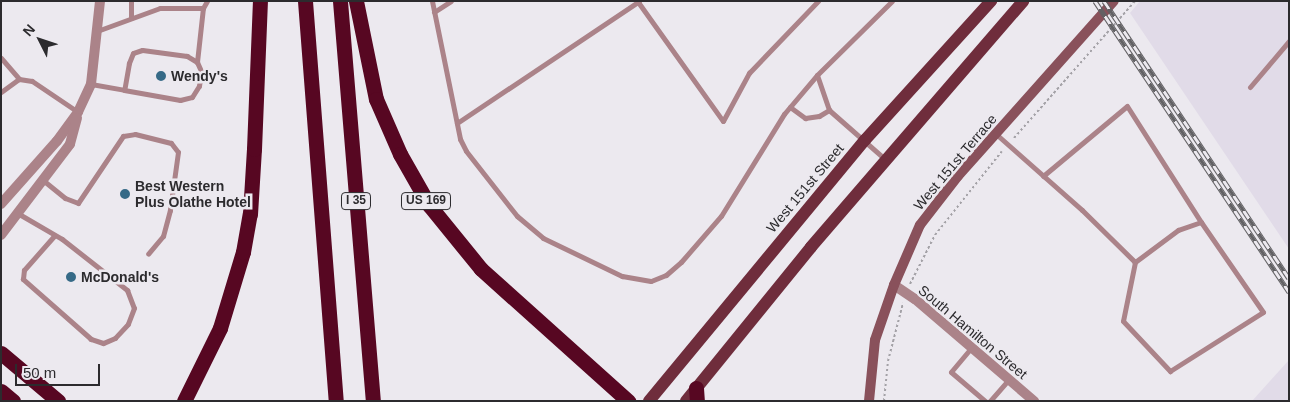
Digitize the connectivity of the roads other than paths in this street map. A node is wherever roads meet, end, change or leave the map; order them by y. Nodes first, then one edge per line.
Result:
1 (100, 1) edge
2 (131, 1) edge
3 (159, 1) edge
4 (207, 1) edge
5 (260, 1) edge
6 (305, 1) edge
7 (340, 1) edge
8 (356, 1) edge
9 (432, 1) edge
10 (451, 1) edge
11 (818, 1) edge
12 (892, 1) edge
13 (991, 1) edge
14 (1023, 1) edge
15 (1114, 1) edge
16 (638, 2) edge
17 (160, 8) junction
18 (203, 8) junction
19 (434, 12) junction
20 (132, 18) junction
21 (96, 31) junction
22 (1289, 41) edge
23 (1, 58) edge
24 (197, 62) junction
25 (817, 75) junction
26 (19, 79) junction
27 (91, 84) junction
28 (1250, 87) dead end
29 (124, 90) junction
30 (1, 92) edge
31 (790, 107) junction
32 (829, 110) junction
33 (78, 112) junction
34 (457, 123) junction
35 (996, 134) junction
36 (865, 140) junction
37 (886, 161) junction
38 (1044, 176) junction
39 (44, 180) junction
40 (3, 199) edge
41 (19, 214) junction
42 (1201, 222) junction
43 (1, 235) edge
44 (54, 236) junction
45 (148, 254) dead end
46 (1135, 262) junction
47 (894, 285) junction
48 (972, 348) junction
49 (1, 353) edge
50 (1009, 379) junction
51 (1, 391) edge
52 (696, 394) edge
53 (13, 401) edge
54 (58, 401) edge
55 (184, 401) edge
56 (336, 401) edge
57 (373, 401) edge
58 (628, 401) edge
59 (649, 401) edge
60 (686, 401) edge
61 (869, 401) edge
62 (985, 401) edge
63 (990, 401) edge
64 (1034, 401) edge

1 - 21 street
2 - 20 lane
3 - 17 lane
4 - 18 lane
5 - 55 highway
6 - 56 highway, I 35
7 - 57 highway, I 35
8 - 58 highway, US 169
9 - 19 lane
10 - 19 lane
11 - 16 lane
12 - 25 lane
13 - 36 main road, West 151st Street
14 - 37 main road
15 - 35 street, West 151st Terrace
16 - 34 lane
17 - 18 lane
17 - 20 lane
18 - 24 lane
19 - 34 lane
20 - 21 lane
21 - 27 street
22 - 28 lane
23 - 26 lane
24 - 29 lane
24 - 29 lane
25 - 31 lane
25 - 32 lane
26 - 30 lane
26 - 33 lane
27 - 29 lane
27 - 33 street
31 - 32 lane
31 - 34 lane
32 - 36 lane
33 - 39 street
33 - 40 street
35 - 38 lane
35 - 47 street, West 151st Terrace
36 - 37 lane
36 - 59 main road, West 151st Street
37 - 52 main road
38 - 42 lane
38 - 46 lane
39 - 41 street
39 - 45 lane
41 - 43 street
41 - 44 lane
42 - 46 lane
42 - 46 lane
44 - 44 lane
47 - 48 street, South Hamilton Street
47 - 61 street, West 151st Terrace
48 - 50 street, South Hamilton Street
48 - 62 lane
49 - 54 highway
50 - 63 lane
50 - 64 street, South Hamilton Street
51 - 53 highway
52 - 60 main road

